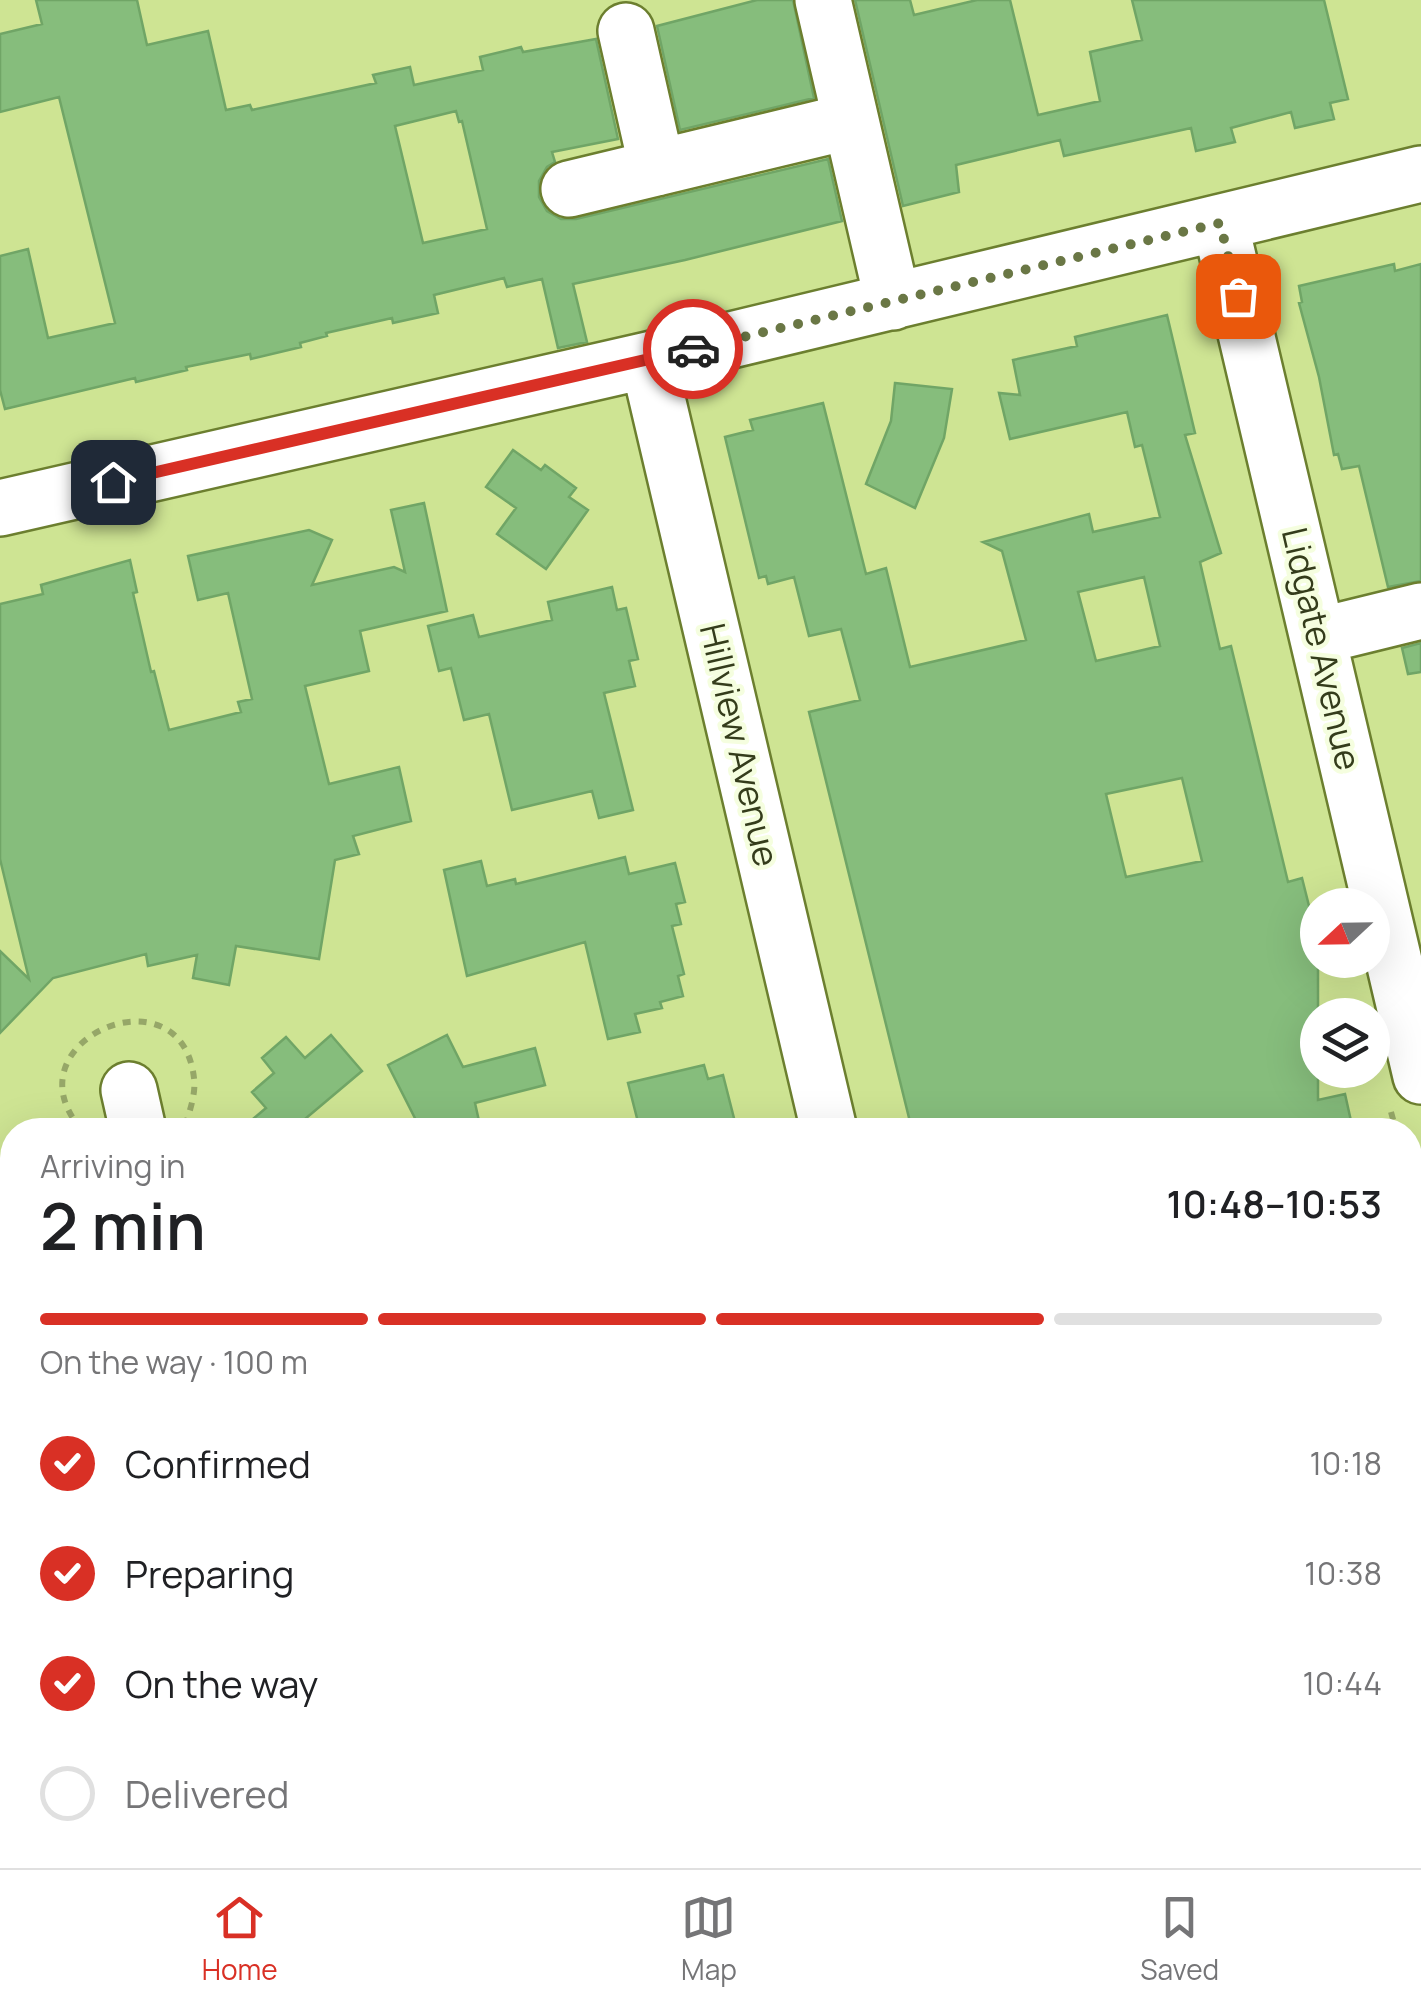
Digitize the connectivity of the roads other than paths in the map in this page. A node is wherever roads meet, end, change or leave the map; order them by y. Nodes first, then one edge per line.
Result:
1 (823, 0) edge
2 (626, 31) dead end
3 (851, 121) junction
4 (657, 168) junction
5 (1421, 174) edge
6 (569, 189) dead end
7 (1220, 223) junction
8 (893, 302) junction
9 (648, 360) junction
10 (0, 508) edge
11 (1421, 611) edge
12 (1318, 636) junction
13 (1409, 973) edge
14 (1421, 1076) edge
15 (827, 1118) edge

1 - 3 street
2 - 4 street
3 - 4 street
3 - 8 street
4 - 6 street
5 - 7 street
7 - 8 street
7 - 12 street, Lidgate Avenue
8 - 9 street
9 - 10 street
9 - 15 street, Hillview Avenue
11 - 12 street
12 - 13 street, Lidgate Avenue
13 - 14 street, Lidgate Avenue

